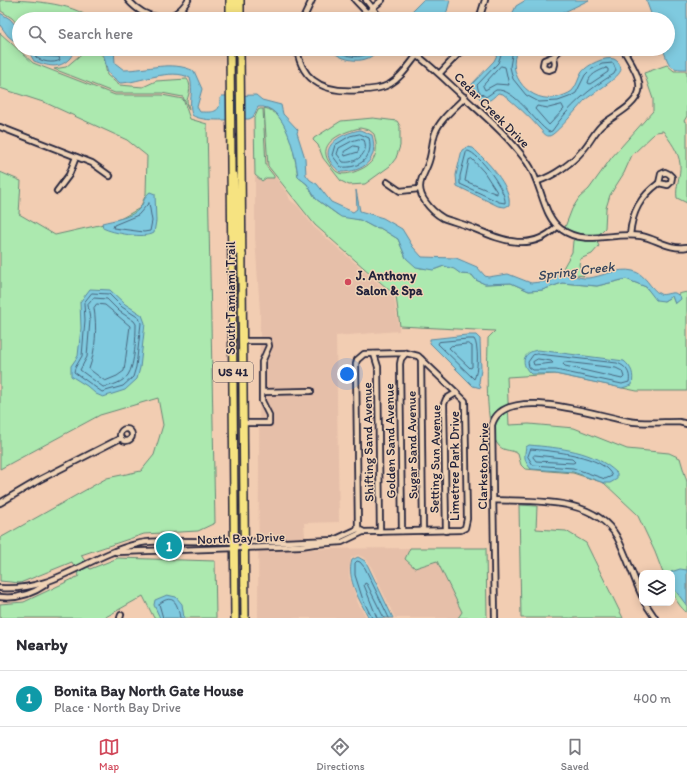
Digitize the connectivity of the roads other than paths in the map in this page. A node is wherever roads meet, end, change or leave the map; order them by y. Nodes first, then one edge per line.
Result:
1 (128, 0) edge
2 (188, 0) edge
3 (230, 0) edge
4 (235, 0) edge
5 (240, 0) edge
6 (312, 0) edge
7 (355, 0) edge
8 (366, 0) edge
9 (382, 0) edge
10 (485, 0) edge
11 (373, 8) junction
12 (142, 12) edge
13 (175, 12) edge
14 (230, 12) edge
15 (236, 12) edge
16 (240, 12) edge
17 (307, 12) edge
18 (366, 12) edge
19 (368, 12) edge
20 (376, 12) edge
21 (481, 12) edge
22 (230, 56) edge
23 (240, 56) edge
24 (299, 56) edge
25 (416, 56) edge
26 (418, 56) edge
27 (456, 56) edge
28 (626, 56) edge
29 (440, 73) junction
30 (465, 97) junction
31 (0, 127) edge
32 (231, 152) junction
33 (76, 157) junction
34 (110, 176) dead end
35 (538, 181) junction
36 (387, 182) dead end
37 (659, 183) dead end
38 (419, 189) junction
39 (57, 191) dead end
40 (557, 227) junction
41 (630, 235) junction
42 (687, 247) edge
43 (242, 255) junction
44 (243, 341) junction
45 (406, 353) junction
46 (374, 354) junction
47 (421, 359) junction
48 (311, 391) dead end
49 (264, 392) junction
50 (456, 393) junction
51 (243, 423) junction
52 (687, 424) edge
53 (121, 438) dead end
54 (493, 500) junction
55 (0, 503) edge
56 (358, 529) junction
57 (402, 531) junction
58 (424, 531) junction
59 (446, 531) junction
60 (364, 532) junction
61 (380, 532) junction
62 (345, 535) junction
63 (234, 540) junction
64 (348, 540) junction
65 (245, 541) junction
66 (245, 549) junction
67 (234, 550) junction
68 (116, 552) junction
69 (50, 582) junction
70 (0, 588) edge
71 (639, 589) edge
72 (0, 597) edge
73 (647, 606) edge
74 (234, 618) edge
75 (245, 618) edge
76 (495, 618) edge
77 (655, 618) edge

1 - 12 street
2 - 13 street
3 - 14 main road
4 - 15 main road
5 - 16 main road
6 - 17 street
7 - 18 street
8 - 11 street
9 - 11 street
10 - 21 street
11 - 19 street
11 - 20 street
22 - 32 main road, South Tamiami Trail / US 41
23 - 43 main road, South Tamiami Trail / US 41
24 - 25 street
26 - 29 street, Cedar Creek Drive
27 - 29 street
28 - 35 street
29 - 30 street, Cedar Creek Drive
30 - 35 street, Cedar Creek Drive
30 - 38 street
31 - 33 street
32 - 43 main road
32 - 63 main road, South Tamiami Trail / US 41
33 - 34 street
33 - 39 street
35 - 40 street, Cedar Creek Drive
36 - 38 street
37 - 41 street
38 - 40 street
40 - 41 street
41 - 42 street
43 - 44 main road, South Tamiami Trail / US 41
44 - 49 street
44 - 51 main road, South Tamiami Trail / US 41
45 - 46 street, Limetree Park Drive
45 - 47 street, Limetree Park Drive
45 - 57 street, Golden Sand Avenue
46 - 56 street, Limetree Park Drive
46 - 61 street, Shifting Sand Avenue
47 - 50 street, Limetree Park Drive
47 - 58 street, Sugar Sand Avenue
48 - 49 street
49 - 51 street
50 - 59 street, Setting Sun Avenue
50 - 59 street, Limetree Park Drive
51 - 65 main road, South Tamiami Trail / US 41
52 - 54 street, Clarkston Drive
53 - 55 street
54 - 71 street
54 - 76 street, Clarkston Drive
56 - 60 street, Limetree Park Drive
56 - 62 street, North Bay Drive
57 - 58 street, Limetree Park Drive
57 - 61 street, Limetree Park Drive
58 - 59 street, Limetree Park Drive
60 - 61 street, Limetree Park Drive
60 - 64 street, North Bay Drive
62 - 64 street
62 - 65 street, North Bay Drive
63 - 65 street, North Bay Drive
63 - 67 main road, South Tamiami Trail / US 41
63 - 68 street, North Bay Drive
64 - 66 street, North Bay Drive
65 - 66 main road, South Tamiami Trail / US 41
66 - 67 street, North Bay Drive
66 - 75 main road, South Tamiami Trail / US 41
67 - 68 street, North Bay Drive
67 - 74 main road, South Tamiami Trail / US 41
68 - 69 street, North Bay Drive
69 - 70 street, North Bay Drive
69 - 72 street, North Bay Drive
73 - 77 street

